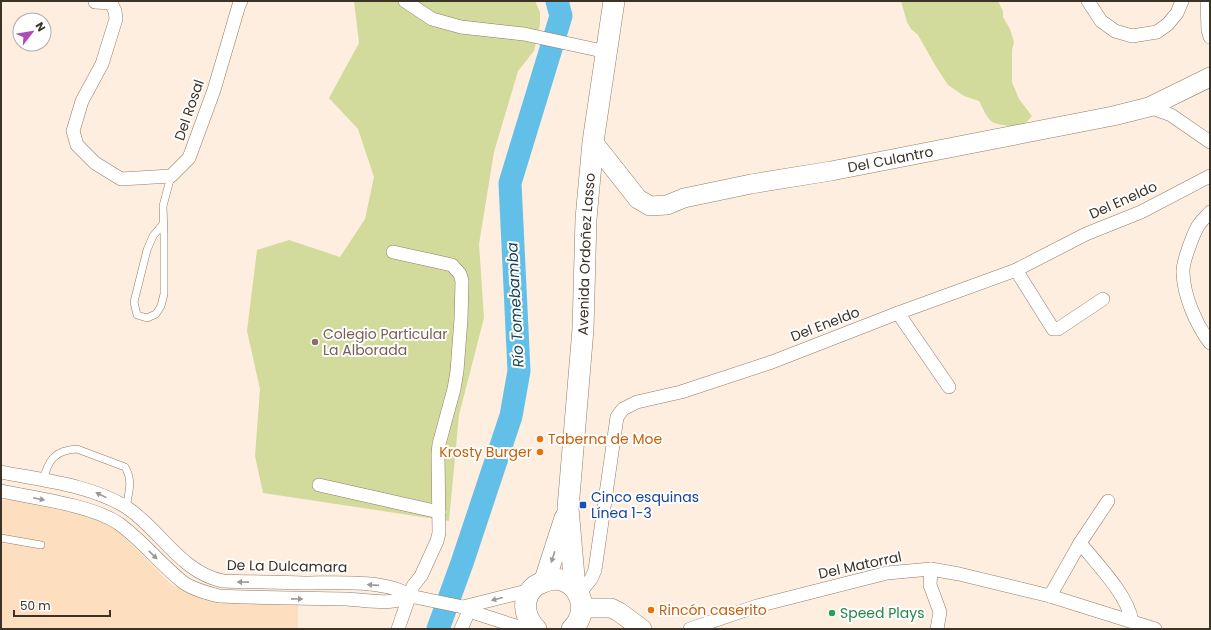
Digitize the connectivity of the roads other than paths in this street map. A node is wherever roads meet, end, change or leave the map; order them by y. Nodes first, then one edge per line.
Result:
1 (241, 1) edge
2 (405, 1) edge
3 (614, 1) edge
4 (1088, 1) edge
5 (1182, 1) edge
6 (1207, 1) edge
7 (95, 2) dead end
8 (1210, 37) edge
9 (607, 52) junction
10 (1210, 77) edge
11 (1149, 107) junction
12 (593, 142) junction
13 (1210, 142) edge
14 (170, 176) junction
15 (1210, 176) edge
16 (1210, 212) edge
17 (163, 224) junction
18 (393, 252) dead end
19 (1016, 270) junction
20 (1103, 299) dead end
21 (898, 313) junction
22 (1210, 344) edge
23 (949, 387) dead end
24 (1, 472) edge
25 (43, 480) junction
26 (320, 485) dead end
27 (1, 491) edge
28 (1108, 501) dead end
29 (126, 507) junction
30 (568, 508) junction
31 (439, 512) junction
32 (1, 538) edge
33 (1080, 543) junction
34 (41, 545) dead end
35 (931, 569) junction
36 (538, 585) junction
37 (1050, 596) junction
38 (413, 597) junction
39 (578, 597) junction
40 (464, 608) junction
41 (1132, 621) junction
42 (1152, 628) edge
43 (398, 629) edge
44 (461, 629) edge
45 (526, 629) edge
46 (536, 629) edge
47 (572, 629) edge
48 (642, 629) edge
49 (690, 629) edge
50 (937, 629) edge

1 - 14 street, Del Rosal
2 - 9 street
3 - 9 main road, Avenida Ordoñez Lasso
4 - 5 street
6 - 8 street
7 - 14 street
9 - 12 main road, Avenida Ordoñez Lasso
10 - 11 street, Del Culantro
11 - 12 street, Del Culantro
11 - 13 street
12 - 30 main road, Avenida Ordoñez Lasso
14 - 17 lane
15 - 19 street, Del Eneldo
16 - 22 street
17 - 17 lane
18 - 31 street
19 - 20 street
19 - 21 street, Del Eneldo
21 - 23 street
21 - 39 street, Del Eneldo
24 - 25 street, De La Dulcamara
29 -> 25 street, De La Dulcamara
25 - 29 lane
26 - 31 street
27 -> 38 street, De La Dulcamara
28 - 33 street
38 -> 29 street, De La Dulcamara
30 -> 36 main road, Avenida Ordoñez Lasso
30 - 39 main road, Avenida Ordoñez Lasso
31 - 38 street
32 - 34 lane
33 - 37 street
33 - 41 street
35 - 37 street, Del Matorral
35 - 49 street, Del Matorral
35 - 50 street
36 - 39 main road
36 -> 40 street, De La Dulcamara
36 - 46 main road, Avenida Ordoñez Lasso
37 - 41 street, Del Matorral
38 - 40 street, De La Dulcamara
38 - 43 street
39 - 47 main road
39 - 48 street
40 - 44 street
40 - 45 street, De La Dulcamara
41 - 42 street, Del Matorral

